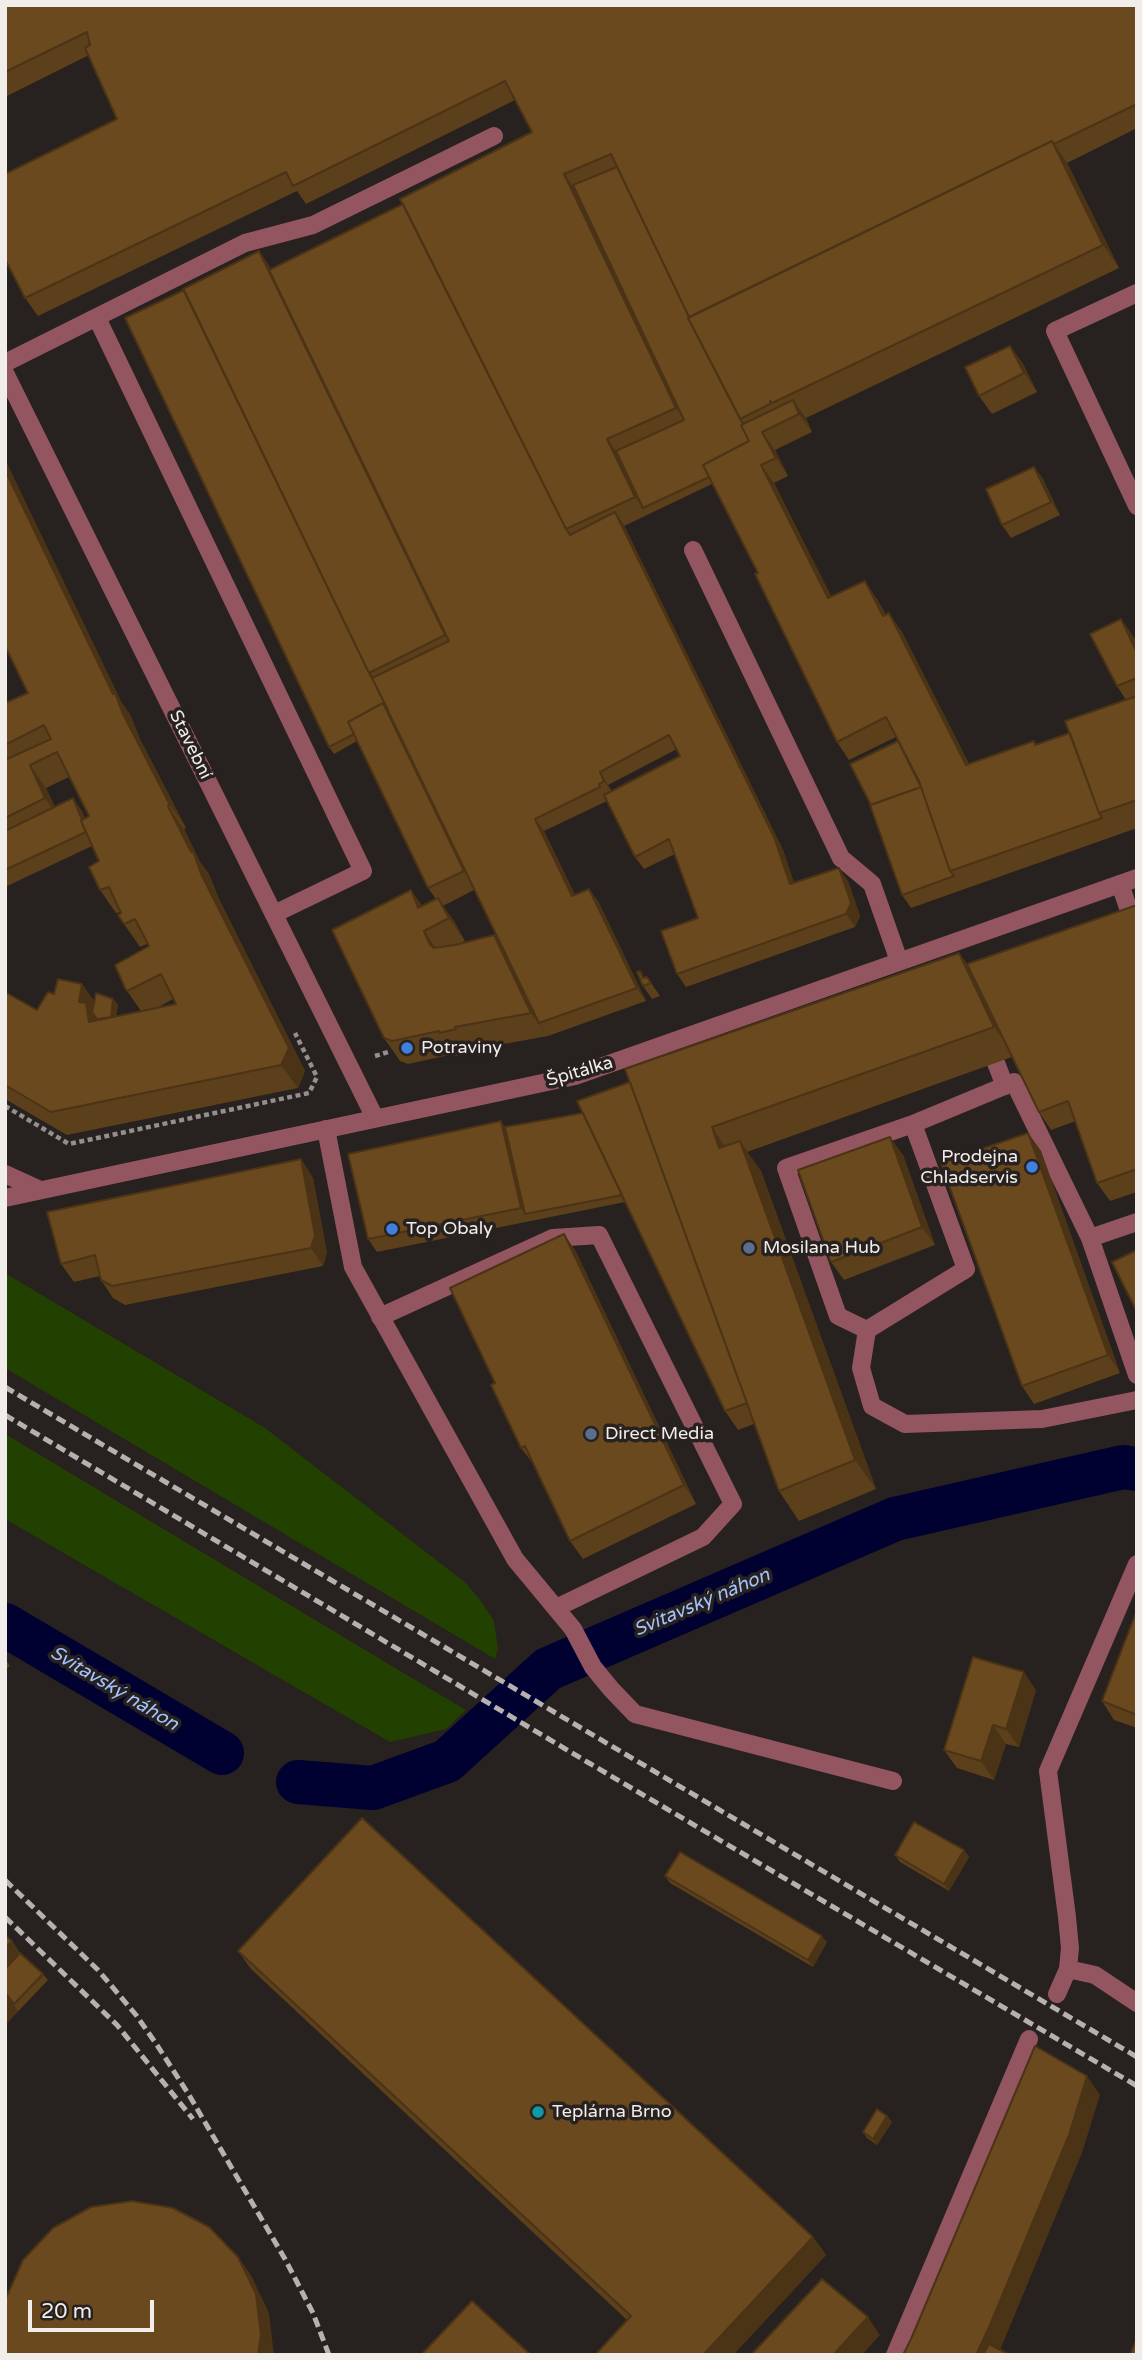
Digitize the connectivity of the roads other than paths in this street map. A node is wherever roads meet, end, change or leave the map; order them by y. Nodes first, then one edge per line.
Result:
1 (494, 136) dead end
2 (1137, 293) edge
3 (97, 318) junction
4 (5, 363) edge
5 (5, 373) edge
6 (1137, 506) edge
7 (694, 550) dead end
8 (1128, 881) edge
9 (274, 914) junction
10 (1135, 928) edge
11 (949, 943) junction
12 (899, 961) junction
13 (958, 966) edge
14 (996, 1063) dead end
15 (1005, 1086) junction
16 (375, 1118) junction
17 (913, 1124) junction
18 (326, 1129) junction
19 (5, 1174) edge
20 (40, 1190) junction
21 (5, 1198) edge
22 (1137, 1222) edge
23 (1090, 1238) junction
24 (380, 1317) junction
25 (867, 1330) junction
26 (1137, 1376) edge
27 (1137, 1400) edge
28 (1137, 1564) edge
29 (556, 1608) junction
30 (893, 1781) dead end
31 (1068, 1969) junction
32 (1057, 1994) dead end
33 (1137, 2003) edge
34 (1030, 2039) dead end
35 (895, 2355) edge

1 - 3 street
2 - 6 street
3 - 4 street
3 - 9 street
5 - 9 street, Stavební
7 - 12 street
8 - 10 street
8 - 11 street, Špitálka
9 - 16 street, Stavební
11 - 12 street, Špitálka
11 - 13 street
12 - 16 street, Špitálka
14 - 15 street
15 - 17 street
15 - 23 street
16 - 18 street, Špitálka
17 - 25 street
17 - 25 street
18 - 20 street, Špitálka
18 - 24 street
19 - 20 street
20 - 21 street, Špitálka
22 - 23 street
23 - 26 street
24 - 29 street
24 - 29 street
25 - 27 street
28 - 31 street
29 - 30 street
31 - 32 street
31 - 33 street
34 - 35 street

